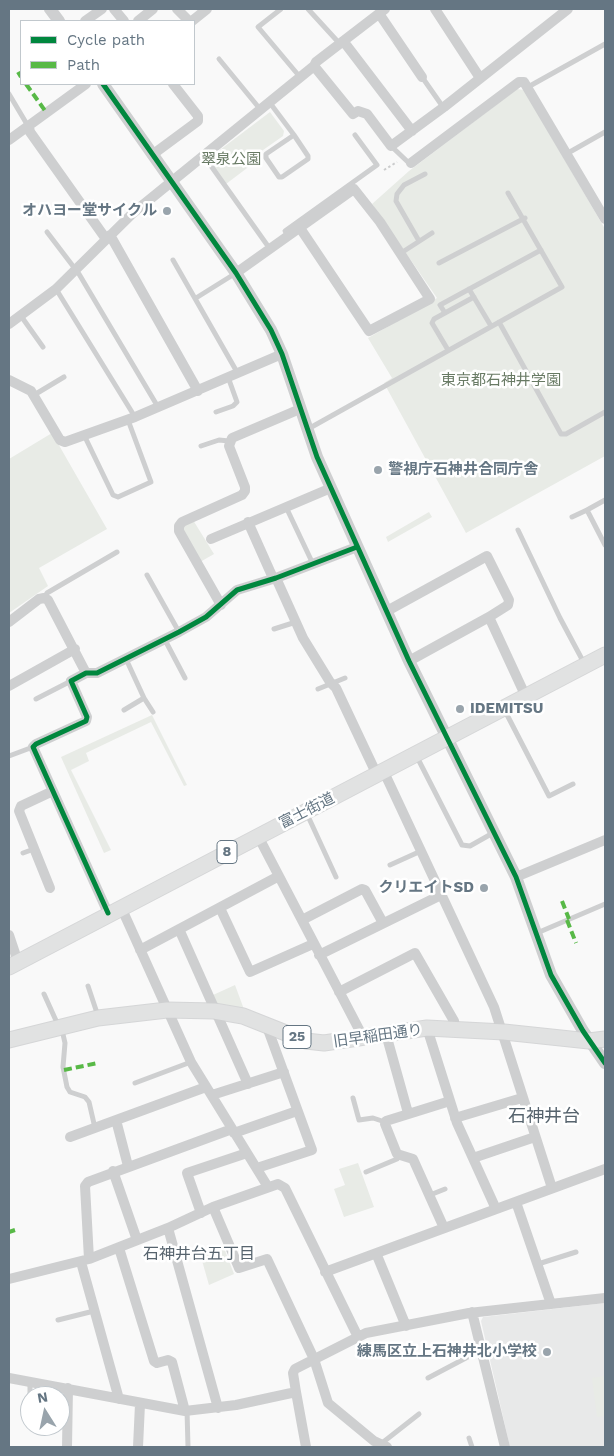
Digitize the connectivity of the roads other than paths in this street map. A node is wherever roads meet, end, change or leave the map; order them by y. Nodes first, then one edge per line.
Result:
1 (50, 9) edge
2 (102, 9) edge
3 (114, 9) edge
4 (153, 9) edge
5 (177, 9) edge
6 (207, 9) edge
7 (281, 9) edge
8 (308, 9) edge
9 (435, 9) edge
10 (568, 9) edge
11 (382, 12) edge
12 (58, 20) edge
13 (86, 20) edge
14 (123, 20) edge
15 (139, 20) edge
16 (189, 20) edge
17 (191, 20) edge
18 (342, 43) junction
19 (605, 44) edge
20 (219, 59) dead end
21 (314, 66) junction
22 (300, 77) junction
23 (422, 77) joint
24 (480, 78) junction
25 (85, 85) edge
26 (104, 85) edge
27 (173, 85) edge
28 (528, 87) junction
29 (9, 94) edge
30 (270, 102) junction
31 (444, 107) junction
32 (261, 110) junction
33 (29, 126) junction
34 (412, 131) junction
35 (605, 132) edge
36 (294, 135) junction
37 (355, 135) dead end
38 (9, 140) edge
39 (391, 146) junction
40 (568, 153) junction
41 (152, 155) junction
42 (204, 156) junction
43 (411, 163) joint
44 (425, 174) dead end
45 (172, 181) junction
46 (508, 193) dead end
47 (524, 218) junction
48 (605, 218) edge
49 (300, 228) junction
50 (47, 232) dead end
51 (432, 233) dead end
52 (108, 237) junction
53 (289, 237) junction
54 (419, 241) junction
55 (270, 249) junction
56 (542, 250) junction
57 (401, 253) junction
58 (173, 260) dead end
59 (440, 263) dead end
60 (76, 270) junction
61 (236, 273) junction
62 (56, 289) junction
63 (469, 289) junction
64 (474, 297) junction
65 (196, 298) junction
66 (445, 313) junction
67 (21, 316) junction
68 (498, 322) junction
69 (9, 324) edge
70 (491, 326) junction
71 (43, 348) dead end
72 (448, 350) junction
73 (282, 354) junction
74 (238, 372) junction
75 (64, 376) dead end
76 (227, 377) junction
77 (9, 380) edge
78 (198, 391) junction
79 (34, 395) junction
80 (158, 407) junction
81 (300, 409) junction
82 (216, 412) dead end
83 (605, 412) edge
84 (131, 418) junction
85 (306, 430) junction
86 (84, 435) junction
87 (229, 441) junction
88 (201, 446) dead end
89 (331, 488) junction
90 (605, 500) edge
91 (286, 506) junction
92 (586, 510) junction
93 (572, 517) dead end
94 (248, 522) junction
95 (518, 530) dead end
96 (211, 539) dead end
97 (605, 545) edge
98 (357, 547) junction
99 (117, 552) dead end
100 (313, 564) junction
101 (146, 575) dead end
102 (274, 578) junction
103 (44, 598) junction
104 (220, 604) junction
105 (387, 611) junction
106 (489, 617) junction
107 (9, 622) edge
108 (296, 622) junction
109 (274, 629) dead end
110 (179, 632) junction
111 (165, 640) junction
112 (75, 649) junction
113 (605, 655) edge
114 (126, 659) junction
115 (409, 661) junction
116 (586, 666) junction
117 (86, 673) junction
118 (185, 678) dead end
119 (345, 678) dead end
120 (71, 681) junction
121 (332, 684) junction
122 (9, 686) edge
123 (318, 689) dead end
124 (526, 697) junction
125 (144, 698) junction
126 (36, 699) dead end
127 (504, 708) junction
128 (124, 710) dead end
129 (153, 712) dead end
130 (446, 739) junction
131 (33, 748) junction
132 (416, 754) junction
133 (9, 756) edge
134 (380, 773) junction
135 (573, 784) dead end
136 (53, 791) junction
137 (306, 812) junction
138 (494, 832) junction
139 (258, 836) junction
140 (605, 840) edge
141 (34, 849) junction
142 (421, 851) junction
143 (23, 853) dead end
144 (390, 865) dead end
145 (279, 876) junction
146 (336, 877) dead end
147 (516, 877) junction
148 (50, 888) dead end
149 (441, 895) junction
150 (605, 904) edge
151 (220, 908) junction
152 (114, 910) junction
153 (302, 920) junction
154 (383, 923) junction
155 (179, 930) junction
156 (536, 934) junction
157 (9, 935) edge
158 (313, 944) junction
159 (140, 950) junction
160 (319, 955) junction
161 (14, 964) edge
162 (88, 986) dead end
163 (339, 992) junction
164 (44, 994) dead end
165 (167, 1010) junction
166 (214, 1011) junction
167 (98, 1018) junction
168 (266, 1024) junction
169 (60, 1027) junction
170 (427, 1028) junction
171 (455, 1028) junction
172 (504, 1032) junction
173 (386, 1034) junction
174 (363, 1037) junction
175 (605, 1039) edge
176 (9, 1040) edge
177 (589, 1041) junction
178 (191, 1062) junction
179 (605, 1063) edge
180 (284, 1072) junction
181 (135, 1083) dead end
182 (248, 1084) junction
183 (209, 1091) junction
184 (353, 1098) dead end
185 (522, 1098) junction
186 (450, 1101) junction
187 (297, 1111) junction
188 (408, 1113) junction
189 (455, 1118) junction
190 (116, 1120) junction
191 (385, 1122) junction
192 (95, 1128) junction
193 (233, 1131) junction
194 (70, 1137) dead end
195 (535, 1137) junction
196 (247, 1153) junction
197 (399, 1156) junction
198 (473, 1158) junction
199 (128, 1166) junction
200 (257, 1168) junction
201 (605, 1169) edge
202 (113, 1172) junction
203 (366, 1172) dead end
204 (268, 1187) junction
205 (552, 1188) junction
206 (445, 1189) dead end
207 (430, 1195) junction
208 (516, 1202) junction
209 (213, 1207) junction
210 (496, 1209) junction
211 (201, 1212) junction
212 (168, 1228) junction
213 (444, 1228) junction
214 (137, 1240) junction
215 (119, 1248) junction
216 (576, 1252) dead end
217 (376, 1253) junction
218 (85, 1261) junction
219 (538, 1264) junction
220 (326, 1272) junction
221 (9, 1279) edge
222 (605, 1298) edge
223 (551, 1304) junction
224 (94, 1311) junction
225 (472, 1312) junction
226 (58, 1320) dead end
227 (406, 1326) junction
228 (358, 1337) junction
229 (481, 1350) junction
230 (314, 1359) junction
231 (9, 1378) edge
232 (428, 1378) dead end
233 (30, 1381) junction
234 (30, 1386) edge
235 (57, 1386) edge
236 (70, 1388) edge
237 (296, 1392) junction
238 (119, 1398) junction
239 (140, 1404) junction
240 (218, 1408) junction
241 (186, 1410) junction
242 (419, 1414) dead end
243 (470, 1438) dead end
244 (378, 1445) edge
245 (138, 1447) edge
246 (188, 1447) edge
247 (306, 1447) edge
248 (472, 1447) edge
249 (505, 1447) edge

1 - 12 street
2 - 13 street
3 - 14 street
4 - 15 street
5 - 16 street
6 - 17 street
7 - 22 lane
8 - 18 lane
9 - 24 street
10 - 24 street
11 - 18 street
11 - 23 street
18 - 21 street
18 - 34 street
19 - 28 lane
20 - 32 lane
21 - 22 street
21 - 39 street
22 - 30 street
23 - 31 lane
24 - 31 street
25 - 33 street
26 - 41 street
27 - 41 street
28 - 40 street
28 - 43 street
29 - 33 lane
30 - 32 street
30 - 36 lane
31 - 34 street
32 - 42 street
33 - 38 street
33 - 52 street
34 - 39 street
35 - 40 lane
36 - 36 lane
37 - 53 lane
39 - 43 lane
40 - 48 street
41 - 45 street
42 - 45 street
42 - 55 lane
44 - 54 lane
45 - 52 street
45 - 61 street
46 - 47 lane
47 - 56 lane
47 - 59 lane
49 - 53 street
49 - 57 street
49 - 57 street
50 - 60 lane
51 - 54 lane
52 - 60 street
52 - 78 street
53 - 55 street
54 - 57 lane
55 - 61 street
56 - 63 lane
56 - 68 lane
58 - 65 lane
60 - 62 street
60 - 80 lane
61 - 65 lane
61 - 73 street
62 - 67 street
62 - 84 lane
63 - 64 lane
63 - 66 lane
64 - 66 lane
64 - 70 lane
65 - 74 lane
66 - 72 lane
67 - 69 street
67 - 71 lane
68 - 70 lane
68 - 83 lane
70 - 72 lane
72 - 85 lane
73 - 74 street
73 - 81 street
74 - 76 street
75 - 79 lane
76 - 78 street
76 - 82 lane
77 - 79 street
78 - 80 street
79 - 86 street
80 - 84 street
81 - 85 street
81 - 87 street
84 - 86 street
84 - 86 lane
85 - 89 street
87 - 88 lane
87 - 104 street
89 - 91 street
89 - 98 street
90 - 92 lane
91 - 94 street
91 - 100 lane
92 - 93 lane
92 - 97 lane
94 - 96 street
94 - 102 street
95 - 116 lane
98 - 100 street
98 - 105 street
99 - 103 lane
100 - 102 street
101 - 110 lane
102 - 104 street
102 - 108 street
103 - 107 street
103 - 112 street
104 - 110 street
105 - 106 street
105 - 115 street
106 - 115 street
106 - 124 street
108 - 109 lane
108 - 121 street
110 - 111 street
111 - 114 street
111 - 118 lane
112 - 117 street
112 - 122 street
113 - 116 main road, 富士街道 / 8
114 - 117 street
114 - 125 lane
115 - 130 street
116 - 124 main road, 富士街道 / 8
117 - 120 street
119 - 121 lane
120 - 126 lane
120 - 131 street
121 - 123 lane
121 - 134 street
124 - 127 main road, 富士街道 / 8
125 - 128 lane
125 - 129 lane
127 - 130 main road, 富士街道 / 8
127 - 135 lane
130 - 132 main road, 富士街道 / 8
130 - 138 street
131 - 133 lane
131 - 136 street
132 - 134 main road, 富士街道 / 8
132 - 138 lane
134 - 137 main road, 富士街道 / 8
134 - 142 street
136 - 141 street
136 - 152 street
137 - 139 main road, 富士街道 / 8
137 - 146 lane
138 - 147 street
139 - 145 street
139 - 152 main road, 富士街道 / 8
140 - 147 street
141 - 143 lane
141 - 148 street
142 - 144 lane
142 - 149 street
145 - 151 street
145 - 153 street
147 - 156 street
149 - 154 street
149 - 172 street
150 - 156 lane
151 - 155 street
151 - 158 street
152 - 159 street
152 - 161 main road, 富士街道 / 8
153 - 154 street
153 - 158 street
154 - 160 street
155 - 159 street
155 - 166 street
156 - 177 street
157 - 161 street
158 - 160 street
159 - 165 street
160 - 163 street
162 - 167 lane
163 - 171 street
163 - 174 street
164 - 169 lane
165 - 166 main road, 旧早稲田通り / 25
165 - 167 main road, 旧早稲田通り / 25
165 - 178 street
166 - 168 main road, 旧早稲田通り / 25
166 - 182 street
167 - 169 main road, 旧早稲田通り / 25
168 - 174 main road, 旧早稲田通り / 25
168 - 180 street
169 - 176 main road, 旧早稲田通り / 25
169 - 192 lane
170 - 171 main road, 旧早稲田通り / 25
170 - 173 main road, 旧早稲田通り / 25
170 - 186 street
171 - 172 main road, 旧早稲田通り / 25
172 - 177 main road, 旧早稲田通り / 25
172 - 185 street
173 - 174 main road, 旧早稲田通り / 25
173 - 188 street
175 - 177 main road, 旧早稲田通り / 25
177 - 179 street
178 - 181 lane
178 - 183 street
180 - 182 street
180 - 187 street
182 - 183 street
183 - 190 street
183 - 193 street
184 - 191 lane
185 - 189 street
185 - 195 street
186 - 188 street
186 - 189 street
187 - 193 street
187 - 200 street
188 - 191 street
189 - 198 street
190 - 192 street
190 - 199 street
191 - 197 street
192 - 194 street
193 - 196 street
193 - 199 street
195 - 198 street
195 - 205 street
196 - 200 street
196 - 211 street
197 - 203 lane
197 - 207 street
198 - 210 street
199 - 202 street
200 - 204 street
201 - 205 street
202 - 214 street
202 - 218 street
204 - 209 street
204 - 220 street
205 - 208 street
206 - 207 lane
207 - 213 street
208 - 210 street
208 - 219 street
209 - 211 street
209 - 230 street
210 - 213 street
211 - 212 street
212 - 214 street
212 - 240 street
213 - 217 street
214 - 215 street
215 - 218 street
215 - 241 street
216 - 219 lane
217 - 220 street
217 - 227 street
218 - 221 street
218 - 224 street
219 - 223 street
220 - 228 street
222 - 223 street
223 - 225 street
224 - 226 lane
224 - 238 street
225 - 227 street
225 - 229 street
227 - 228 street
228 - 230 street
229 - 232 lane
229 - 249 street
230 - 237 street
230 - 244 street
231 - 233 street
233 - 234 lane
233 - 235 street
236 - 238 street
237 - 240 street
237 - 247 street
238 - 239 street
239 - 241 street
239 - 245 street
240 - 241 street
241 - 246 lane
242 - 244 lane
243 - 248 lane

